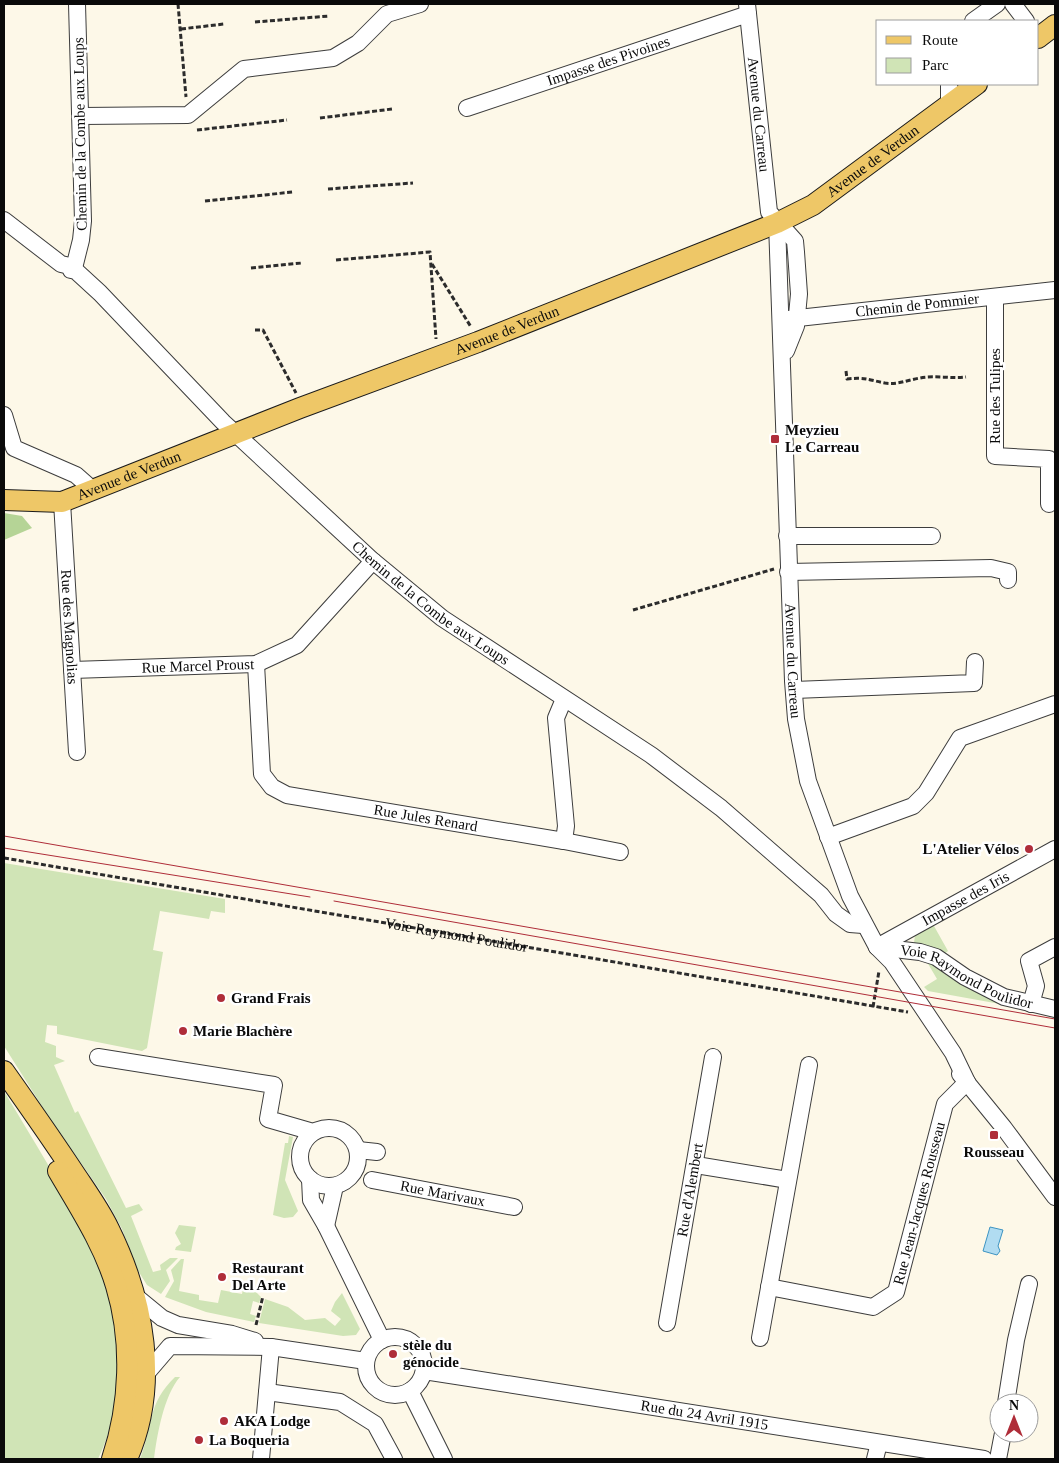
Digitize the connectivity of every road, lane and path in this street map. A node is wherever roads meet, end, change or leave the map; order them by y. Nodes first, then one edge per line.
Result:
1 (77, 4) edge
2 (178, 4) edge
3 (420, 4) edge
4 (997, 4) edge
5 (1013, 4) edge
6 (748, 9) edge
7 (328, 16) dead end
8 (975, 20) edge
9 (1025, 20) edge
10 (255, 22) dead end
11 (224, 24) dead end
12 (1055, 25) edge
13 (180, 29) junction
14 (1039, 37) edge
15 (949, 85) edge
16 (976, 85) edge
17 (949, 105) junction
18 (467, 108) dead end
19 (392, 109) dead end
20 (82, 116) junction
21 (188, 116) junction
22 (320, 118) dead end
23 (287, 120) dead end
24 (197, 130) dead end
25 (413, 183) dead end
26 (328, 189) dead end
27 (293, 192) dead end
28 (205, 201) dead end
29 (4, 220) edge
30 (777, 224) junction
31 (336, 260) dead end
32 (302, 263) dead end
33 (431, 264) junction
34 (74, 267) junction
35 (251, 268) dead end
36 (1055, 290) edge
37 (995, 297) junction
38 (797, 316) junction
39 (781, 325) junction
40 (255, 330) dead end
41 (478, 342) junction
42 (440, 357) junction
43 (783, 358) junction
44 (846, 370) dead end
45 (966, 377) dead end
46 (300, 408) junction
47 (4, 415) edge
48 (236, 434) junction
49 (93, 490) junction
50 (4, 492) edge
51 (4, 500) edge
52 (53, 502) junction
53 (1049, 504) dead end
54 (787, 536) junction
55 (932, 536) dead end
56 (373, 561) junction
57 (788, 568) junction
58 (1008, 580) dead end
59 (633, 610) dead end
60 (975, 662) dead end
61 (256, 664) junction
62 (72, 670) junction
63 (794, 690) junction
64 (564, 699) junction
65 (1055, 704) edge
66 (77, 752) dead end
67 (828, 837) junction
68 (564, 841) junction
69 (1055, 849) edge
70 (620, 852) dead end
71 (4, 858) edge
72 (821, 895) junction
73 (850, 896) junction
74 (863, 925) junction
75 (877, 947) junction
76 (1055, 947) edge
77 (878, 972) dead end
78 (1031, 1004) junction
79 (873, 1007) junction
80 (1055, 1010) edge
81 (915, 1014) junction
82 (98, 1057) dead end
83 (713, 1057) dead end
84 (809, 1065) dead end
85 (4, 1073) edge
86 (967, 1082) junction
87 (313, 1132) junction
88 (358, 1150) junction
89 (377, 1152) dead end
90 (696, 1165) junction
91 (310, 1179) junction
92 (372, 1180) dead end
93 (788, 1180) junction
94 (335, 1186) junction
95 (1055, 1197) edge
96 (514, 1207) dead end
97 (326, 1226) junction
98 (1029, 1284) dead end
99 (769, 1287) junction
100 (134, 1295) junction
101 (263, 1296) dead end
102 (162, 1318) junction
103 (667, 1323) dead end
104 (256, 1325) dead end
105 (133, 1331) junction
106 (760, 1338) dead end
107 (382, 1340) junction
108 (170, 1346) junction
109 (271, 1347) junction
110 (366, 1362) junction
111 (424, 1371) junction
112 (146, 1374) junction
113 (410, 1391) junction
114 (267, 1392) junction
115 (1008, 1393) edge
116 (879, 1443) junction
117 (1001, 1443) edge
118 (112, 1459) edge
119 (127, 1459) edge
120 (262, 1459) edge
121 (394, 1459) edge
122 (444, 1459) edge
123 (875, 1459) edge
124 (984, 1459) edge
125 (998, 1459) edge

1 - 20 street, Chemin de la Combe aux Loups
2 - 13 path
3 - 21 street
4 - 8 street
5 - 9 street
6 - 18 street, Impasse des Pivoines
6 - 30 street, Avenue du Carreau
7 - 10 path
11 - 13 path
12 - 14 main road
13 - 21 path
15 - 17 street
16 - 17 main road, Avenue de Verdun
17 - 30 main road, Avenue de Verdun
19 - 22 path
20 - 21 street
20 - 34 street, Chemin de la Combe aux Loups
23 - 24 path
25 - 26 path
27 - 28 path
29 - 34 street
30 - 38 street, Avenue du Carreau
30 - 39 street, Avenue du Carreau
30 - 41 main road, Avenue de Verdun
31 - 33 path
32 - 35 path
33 - 41 path
33 - 42 path
34 - 48 street, Chemin de la Combe aux Loups
36 - 37 street, Chemin de Pommier
37 - 38 street, Chemin de Pommier
37 - 53 street, Rue des Tulipes
38 - 39 street, Chemin de Pommier
38 - 43 street, Avenue du Carreau
39 - 43 street, Avenue du Carreau
40 - 46 path
41 - 42 main road, Avenue de Verdun
42 - 46 main road, Avenue de Verdun
43 - 54 street, Avenue du Carreau
44 - 45 path
46 - 48 main road, Avenue de Verdun
47 - 49 street
48 - 49 main road, Avenue de Verdun
48 - 56 street, Chemin de la Combe aux Loups
49 - 52 main road, Avenue de Verdun
50 - 52 main road
51 - 52 main road, Avenue de Verdun
52 - 62 street, Rue des Magnolias
54 - 55 street
54 - 57 street, Avenue du Carreau
56 - 61 street, Rue Marcel Proust
56 - 64 street, Chemin de la Combe aux Loups
57 - 58 street
57 - 59 path
57 - 63 street, Avenue du Carreau
60 - 63 street
61 - 62 street, Rue Marcel Proust
61 - 68 street, Rue Jules Renard
62 - 66 street, Rue des Magnolias
63 - 67 street, Avenue du Carreau
64 - 68 street
64 - 72 street, Chemin de la Combe aux Loups
65 - 67 street
67 - 73 street, Avenue du Carreau
68 - 70 street, Rue Jules Renard
69 - 75 street, Impasse des Iris
71 - 79 path, Voie Raymond Poulidor
72 - 73 street
72 - 74 street, Chemin de la Combe aux Loups
73 - 74 street, Avenue du Carreau
74 - 75 street, Avenue du Carreau
75 - 78 street, Voie Raymond Poulidor
75 - 81 street, Avenue du Carreau
75 - 86 street, Avenue du Carreau
76 - 78 street
77 - 79 path, Voie Raymond Poulidor
78 - 80 street, Voie Raymond Poulidor
79 - 81 path
81 - 86 street, Avenue du Carreau
82 - 87 street
83 - 90 street, Rue d'Alembert
84 - 93 street
85 - 100 main road
85 - 105 main road
86 - 95 street, Avenue du Carreau
86 - 99 street, Rue Jean-Jacques Rousseau
87 - 88 street
87 - 91 street
88 - 89 street
88 - 94 street
90 - 93 street
90 - 103 street, Rue d'Alembert
91 - 94 street
91 - 97 street
92 - 96 street, Rue Marivaux
93 - 99 street
94 - 97 street
97 - 107 street
98 - 115 street
99 - 106 street
100 - 102 street
100 - 105 main road
101 - 104 path
102 - 105 street
102 - 109 street
105 - 108 street
105 - 112 main road
105 - 118 main road
107 - 110 street
107 - 111 street
108 - 109 street
108 - 112 street
109 - 110 street
109 - 114 street
110 - 113 street
111 - 113 street
111 - 116 street, Rue du 24 Avril 1915
112 - 119 main road
113 - 122 street
114 - 120 street
114 - 121 street
116 - 123 street
116 - 124 street, Rue du 24 Avril 1915
117 - 125 street

